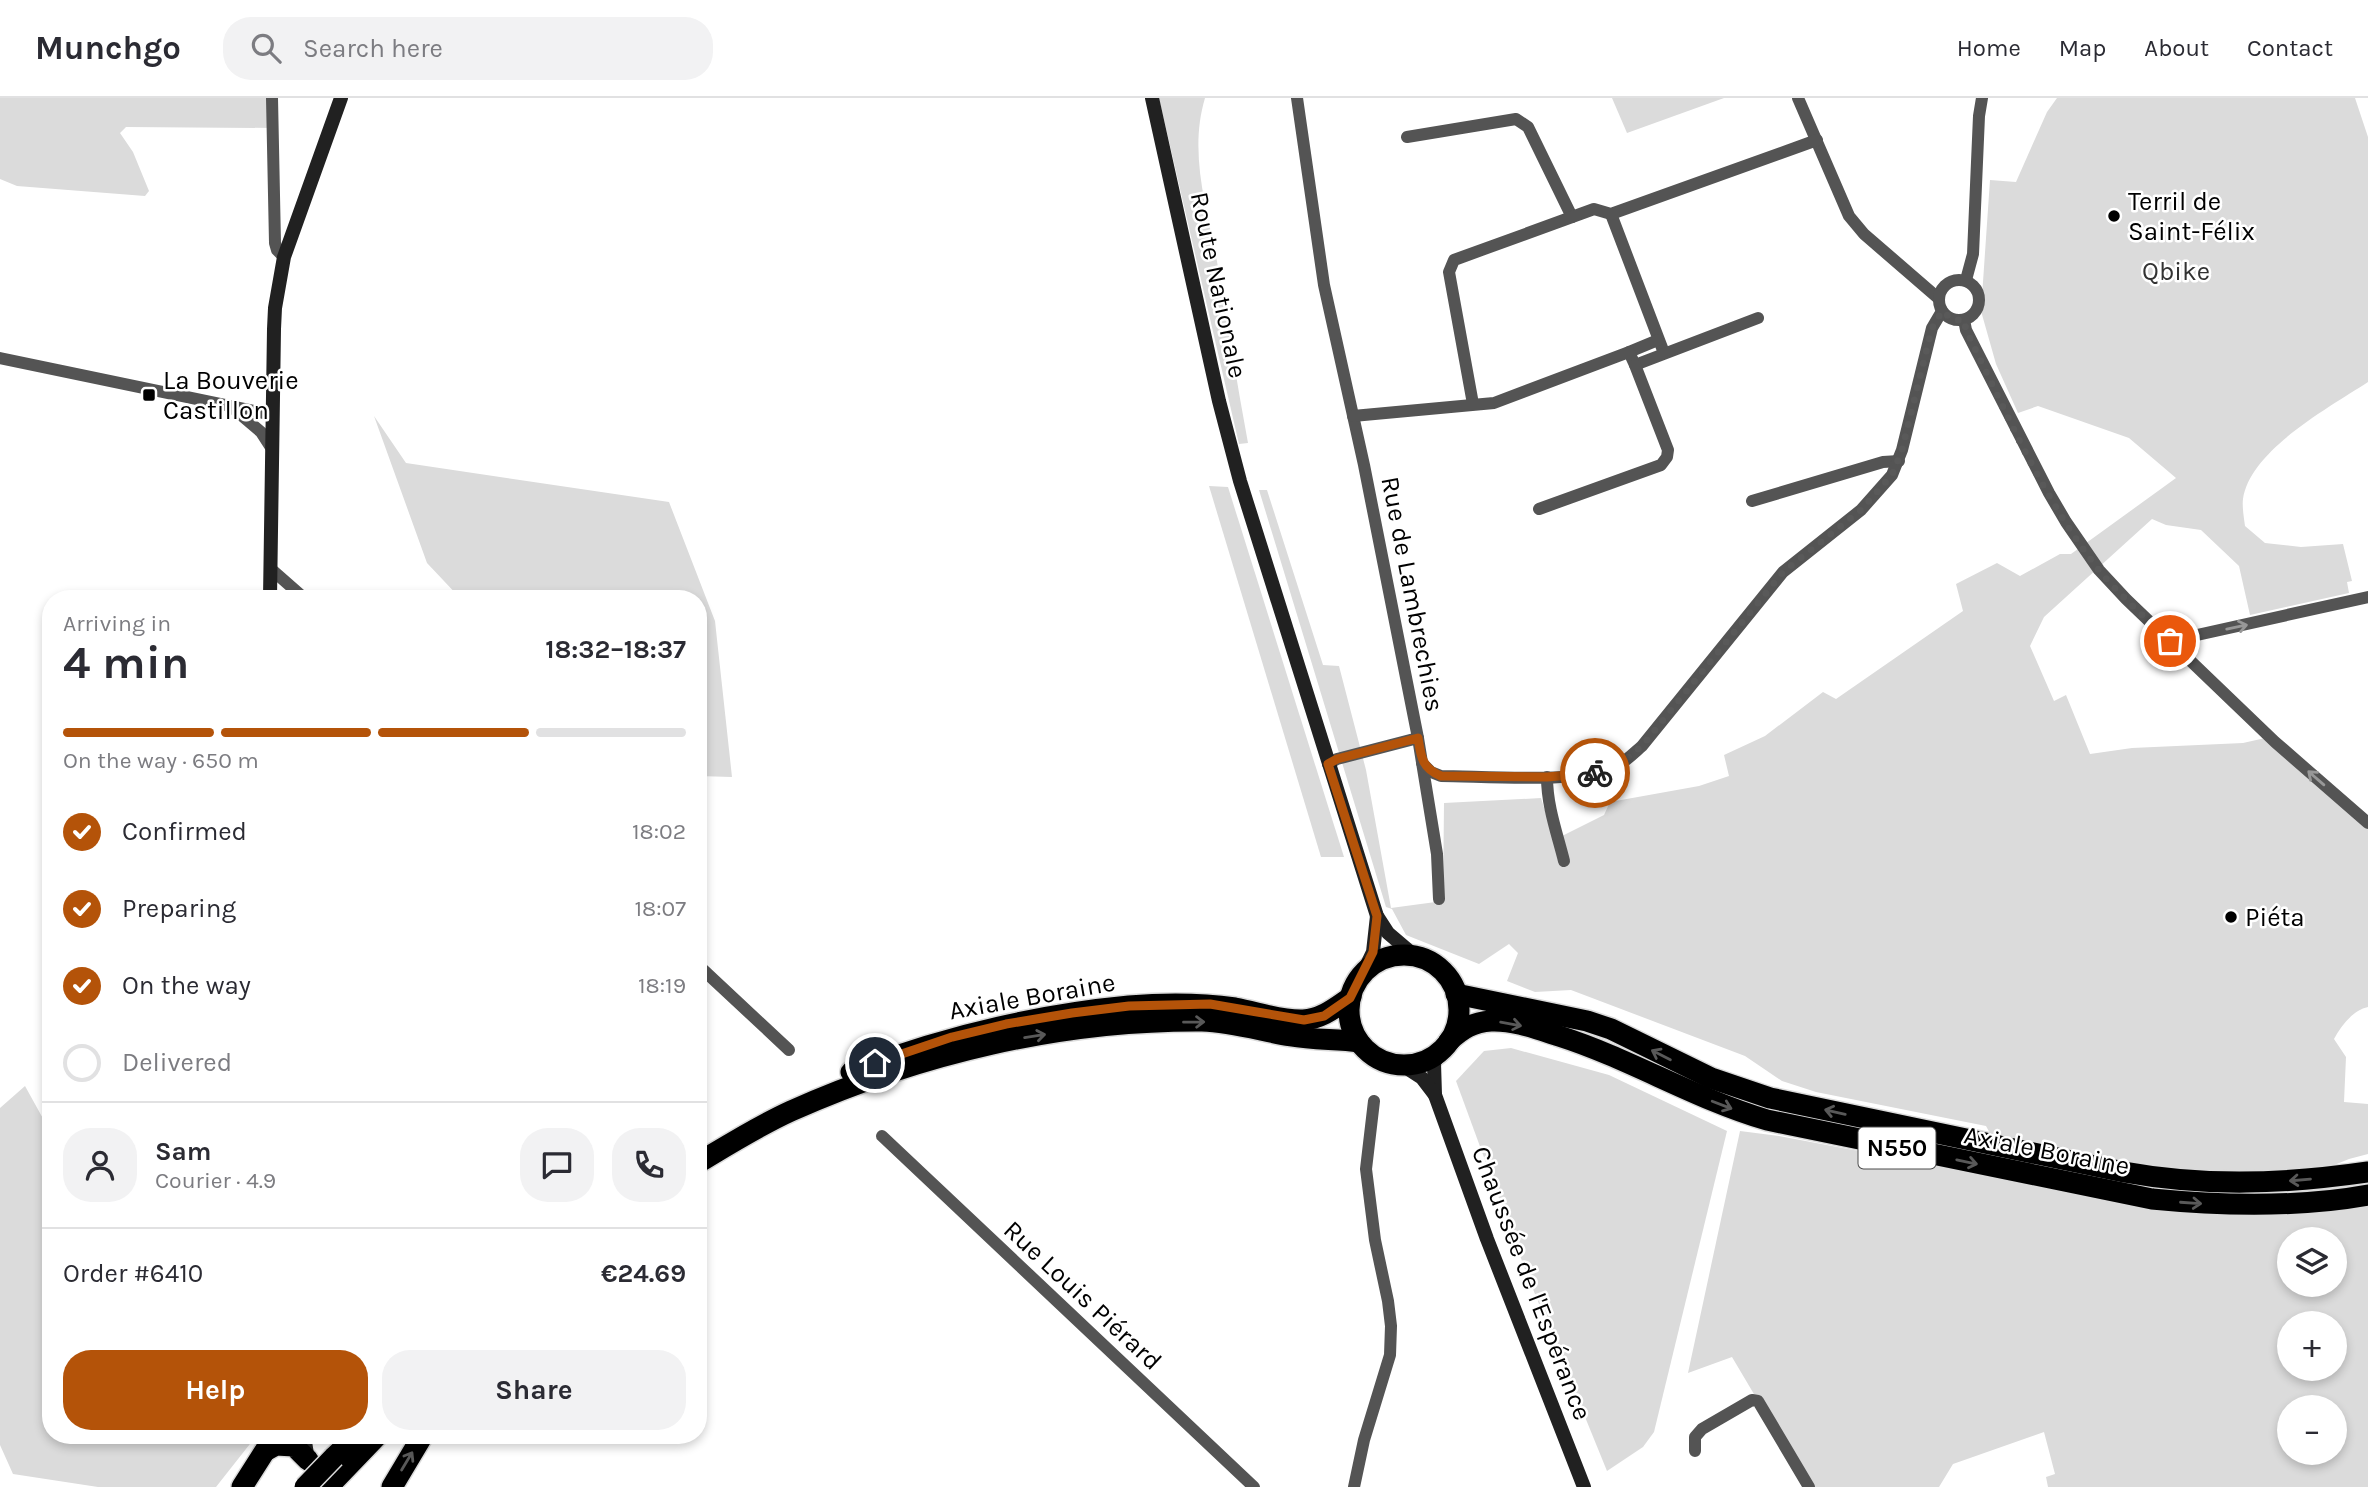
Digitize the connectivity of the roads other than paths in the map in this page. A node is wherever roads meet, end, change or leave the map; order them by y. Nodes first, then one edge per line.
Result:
1 (272, 98) edge
2 (341, 98) edge
3 (1152, 98) edge
4 (1297, 98) edge
5 (1798, 98) edge
6 (1982, 98) edge
7 (1407, 137) dead end
8 (1817, 140) junction
9 (1611, 214) junction
10 (1572, 216) junction
11 (284, 257) junction
12 (1966, 280) junction
13 (1938, 298) junction
14 (1942, 311) junction
15 (1758, 318) dead end
16 (1964, 320) junction
17 (1658, 340) junction
18 (1629, 352) junction
19 (1664, 353) junction
20 (0, 358) edge
21 (1635, 365) junction
22 (221, 403) junction
23 (1473, 404) junction
24 (1353, 416) junction
25 (273, 420) junction
26 (251, 422) junction
27 (272, 449) junction
28 (1899, 461) junction
29 (1752, 500) dead end
30 (1539, 509) dead end
31 (271, 569) junction
32 (270, 590) edge
33 (295, 590) edge
34 (2368, 597) edge
35 (2170, 641) junction
36 (1418, 738) junction
37 (1422, 763) junction
38 (1328, 764) junction
39 (1547, 777) junction
40 (2368, 823) edge
41 (1564, 860) dead end
42 (1439, 899) dead end
43 (1377, 916) junction
44 (1415, 956) junction
45 (707, 973) edge
46 (1362, 975) junction
47 (1456, 994) junction
48 (1350, 998) junction
49 (1359, 1042) junction
50 (1445, 1046) junction
51 (789, 1050) dead end
52 (1402, 1065) junction
53 (1435, 1095) junction
54 (1374, 1101) dead end
55 (882, 1136) dead end
56 (707, 1143) edge
57 (707, 1158) edge
58 (2368, 1172) edge
59 (2368, 1195) edge
60 (269, 1444) edge
61 (273, 1444) edge
62 (305, 1444) edge
63 (351, 1444) edge
64 (368, 1444) edge
65 (418, 1444) edge
66 (1695, 1451) dead end
67 (308, 1460) junction
68 (334, 1473) edge
69 (242, 1487) edge
70 (305, 1487) edge
71 (312, 1487) edge
72 (392, 1487) edge
73 (1254, 1487) edge
74 (1354, 1487) edge
75 (1584, 1487) edge
76 (1809, 1487) edge

1 - 11 street
2 - 11 main road
3 - 38 main road, Route Nationale
4 - 24 street, Rue de Lambrechies
5 - 8 street
6 - 12 street
7 - 10 street
8 - 9 street
8 - 13 street
9 - 10 street
9 - 17 street
10 - 23 street
11 - 25 main road
12 - 13 street
12 - 16 street
13 - 14 street
14 - 16 street
14 - 28 street
15 - 19 street
16 - 35 street
17 - 18 street
17 - 19 street
18 - 21 street
18 - 23 street
19 - 21 street
20 - 22 street
21 - 30 street
22 - 25 street
22 - 26 street
23 - 24 street
24 - 36 street, Rue de Lambrechies
25 - 26 street
25 - 27 main road
26 - 27 street
27 - 31 main road
28 - 29 street
28 - 39 street
31 - 32 main road
31 - 33 street
35 -> 34 street
40 -> 35 street
36 - 37 street, Rue de Lambrechies
36 - 38 street
37 - 39 street
37 - 42 street, Rue de Lambrechies
38 - 43 main road
39 - 41 street
43 - 44 main road
43 - 46 main road
44 - 46 highway
44 - 47 highway
45 - 51 street
46 - 48 highway
47 - 50 highway
58 -> 47 highway, Axiale Boraine / N550
48 - 49 highway
48 - 56 highway, Axiale Boraine
49 - 52 highway
57 -> 49 highway, Axiale Boraine
50 - 52 highway, N550
50 - 53 main road
50 -> 59 highway, Axiale Boraine / N550
52 - 53 main road
53 - 75 main road, Chaussée de l'Espérance
54 - 74 street
55 - 73 street, Rue Louis Piérard
60 - 69 highway
61 - 67 highway
62 - 67 main road
63 - 68 highway
64 - 68 highway
72 -> 65 highway
66 - 76 street
67 - 71 main road
68 - 70 highway, bridge

